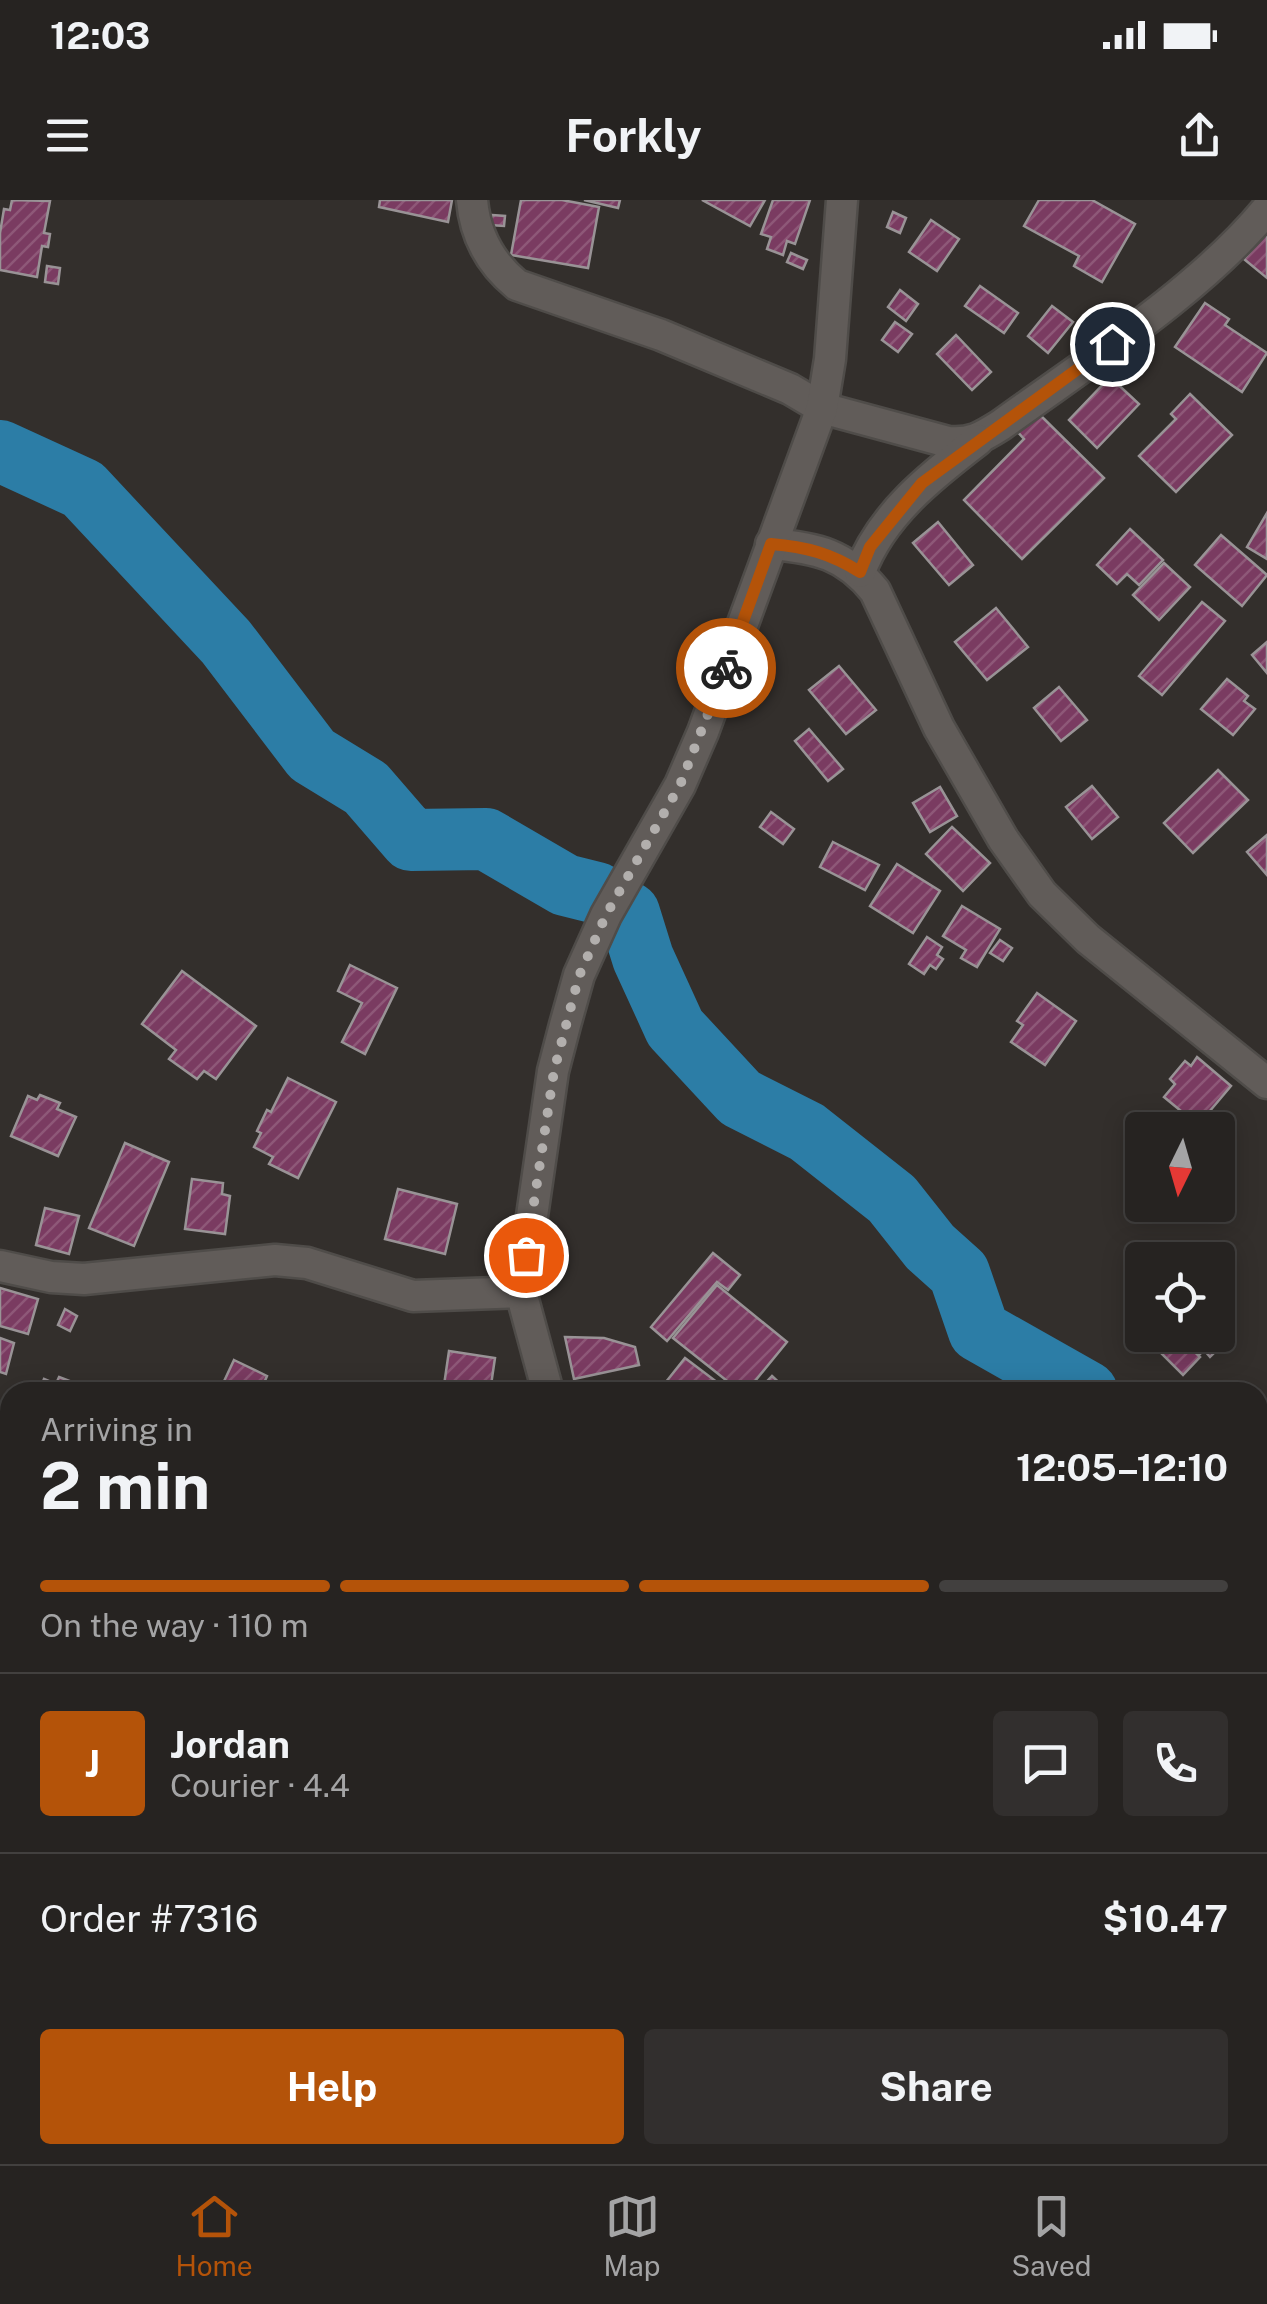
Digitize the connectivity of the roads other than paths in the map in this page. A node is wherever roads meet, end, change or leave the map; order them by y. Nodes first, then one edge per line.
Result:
1 (472, 200) edge
2 (842, 200) edge
3 (1267, 209) edge
4 (822, 408) junction
5 (978, 440) junction
6 (771, 544) junction
7 (860, 572) junction
8 (1267, 1084) edge
9 (0, 1266) edge
10 (520, 1292) junction
11 (545, 1382) edge

1 - 4 street
2 - 4 street
3 - 5 street
4 - 5 street
4 - 6 street
5 - 7 street
6 - 7 street
6 - 10 street
7 - 8 street
9 - 10 street
10 - 11 street

